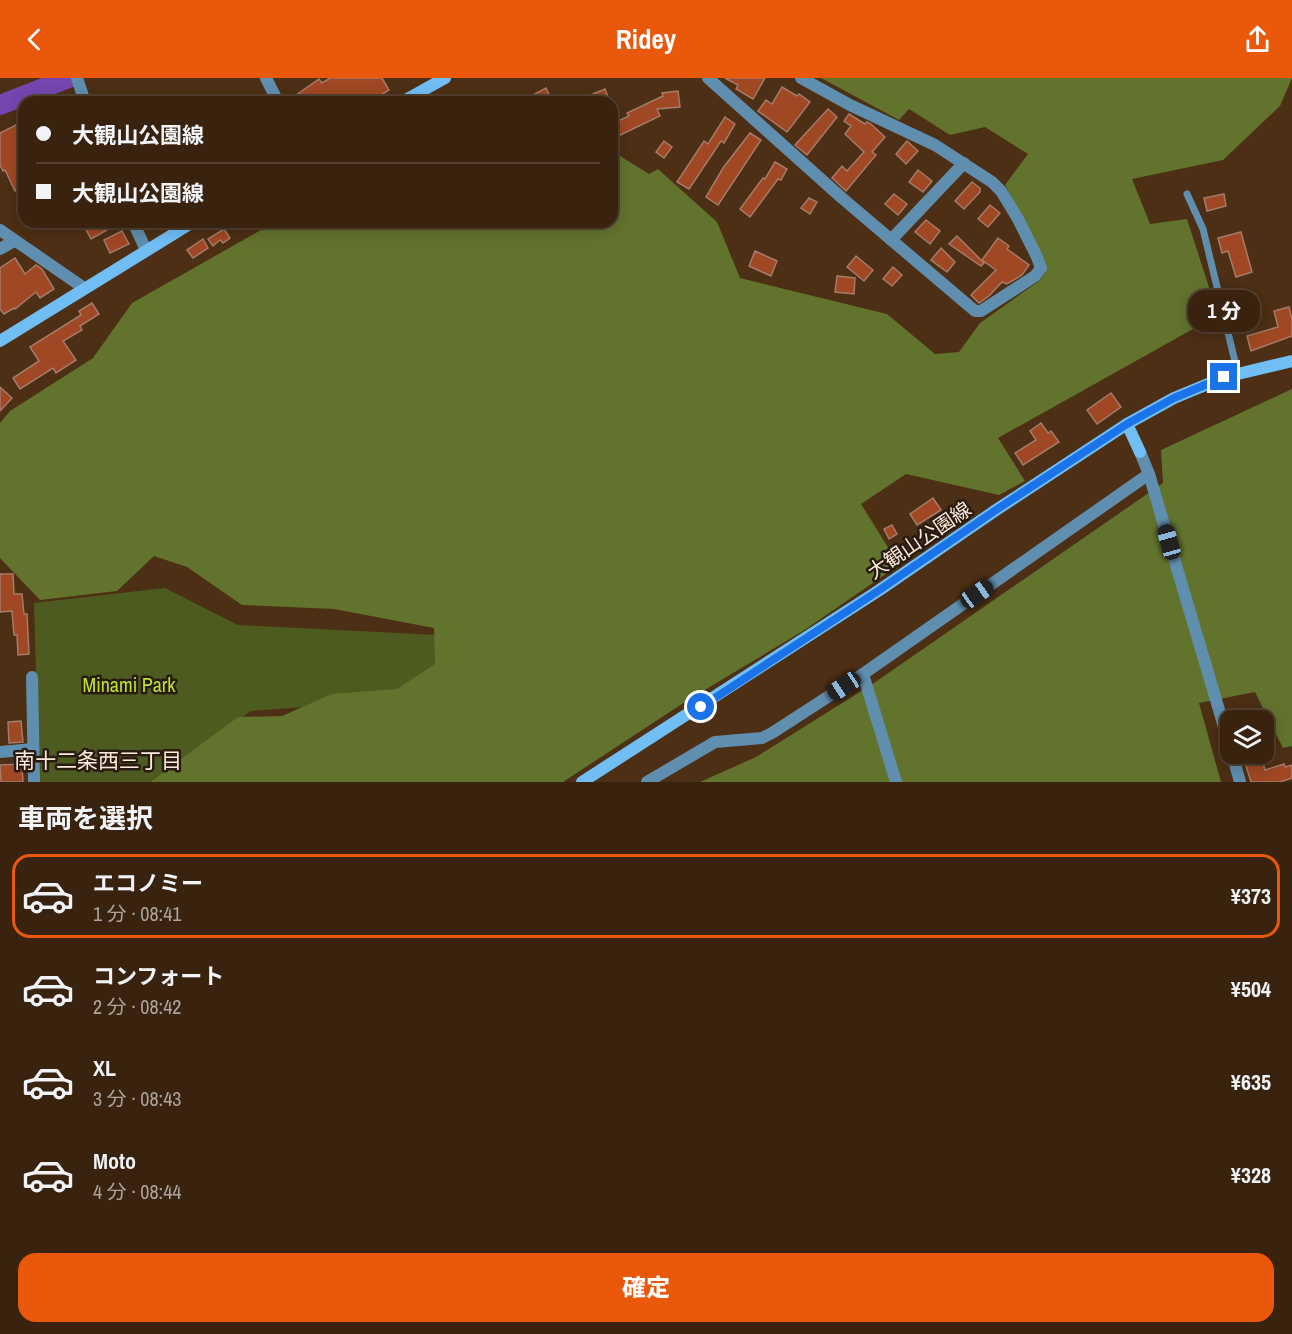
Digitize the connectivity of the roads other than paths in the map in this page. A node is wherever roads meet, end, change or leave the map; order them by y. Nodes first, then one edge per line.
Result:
1 (77, 78) edge
2 (266, 78) edge
3 (445, 78) edge
4 (708, 78) edge
5 (801, 78) edge
6 (83, 96) edge
7 (275, 96) edge
8 (413, 96) edge
9 (964, 163) junction
10 (1187, 194) dead end
11 (136, 228) edge
12 (183, 228) edge
13 (0, 230) edge
14 (891, 240) junction
15 (14, 241) junction
16 (0, 249) edge
17 (146, 250) junction
18 (84, 288) junction
19 (0, 341) edge
20 (1292, 361) edge
21 (1238, 374) junction
22 (1127, 424) junction
23 (1140, 452) joint
24 (1149, 474) junction
25 (863, 674) junction
26 (32, 677) dead end
27 (1220, 713) edge
28 (33, 749) junction
29 (0, 752) edge
30 (1235, 764) edge
31 (34, 782) edge
32 (582, 782) edge
33 (647, 782) edge
34 (896, 782) edge
35 (1240, 782) edge

1 - 6 street
2 - 7 street
3 - 8 main road
4 - 14 street
5 - 9 street
9 - 14 street
9 - 14 street
10 - 21 lane
11 - 17 street
12 - 17 main road
13 - 15 street
15 - 16 street
15 - 18 street
17 - 18 main road
18 - 19 main road
20 - 21 main road, 大観山公園線
21 - 22 main road, 大観山公園線
22 - 23 main road
22 - 32 main road, 大観山公園線
23 - 24 street
24 - 25 street
24 - 27 street
25 - 33 street
25 - 34 street
26 - 28 street
28 - 29 street
28 - 31 street
30 - 35 street

